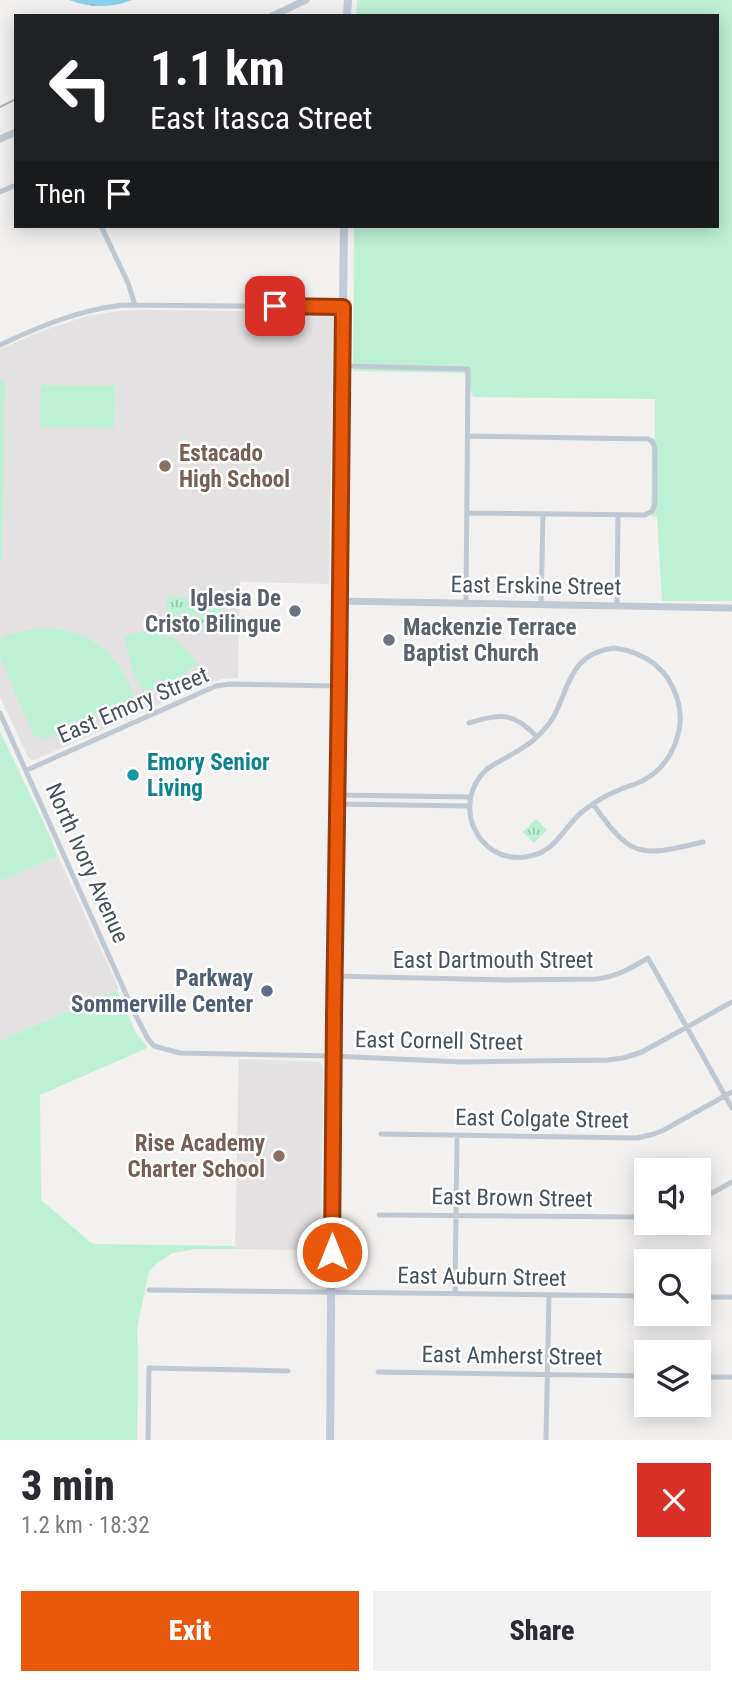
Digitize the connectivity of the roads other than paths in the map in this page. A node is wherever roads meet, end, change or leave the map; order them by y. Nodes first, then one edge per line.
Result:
1 (306, 0) edge
2 (276, 14) edge
3 (102, 228) edge
4 (344, 228) edge
5 (135, 305) junction
6 (343, 307) junction
7 (0, 345) edge
8 (342, 366) junction
9 (468, 436) junction
10 (467, 513) junction
11 (543, 514) junction
12 (618, 514) junction
13 (339, 601) junction
14 (466, 604) junction
15 (541, 605) junction
16 (617, 607) junction
17 (732, 608) edge
18 (339, 686) junction
19 (0, 713) edge
20 (468, 723) dead end
21 (537, 737) junction
22 (27, 770) junction
23 (470, 797) junction
24 (336, 800) junction
25 (593, 804) junction
26 (469, 806) junction
27 (703, 842) dead end
28 (334, 976) junction
29 (124, 989) joint
30 (732, 1002) edge
31 (687, 1027) junction
32 (333, 1056) junction
33 (732, 1092) edge
34 (725, 1096) junction
35 (732, 1108) edge
36 (382, 1134) dead end
37 (457, 1136) junction
38 (732, 1182) edge
39 (711, 1194) edge
40 (379, 1215) dead end
41 (456, 1215) junction
42 (634, 1217) edge
43 (149, 1290) dead end
44 (332, 1292) junction
45 (455, 1294) junction
46 (548, 1295) junction
47 (634, 1296) edge
48 (711, 1297) edge
49 (732, 1297) edge
50 (288, 1371) dead end
51 (377, 1372) dead end
52 (546, 1374) junction
53 (634, 1376) edge
54 (711, 1377) edge
55 (732, 1377) edge
56 (148, 1440) edge
57 (330, 1440) edge
58 (546, 1440) edge

1 - 2 street
3 - 5 street
4 - 6 main road
5 - 6 street
5 - 7 street
6 - 8 main road
8 - 9 street
8 - 13 main road
9 - 10 street
9 - 12 street
10 - 11 street
10 - 14 street
11 - 12 street
11 - 15 street
12 - 16 street
13 - 14 street, East Erskine Street
13 - 18 main road
14 - 15 street, East Erskine Street
15 - 16 street, East Erskine Street
16 - 17 street, East Erskine Street
18 - 22 street, East Emory Street
18 - 24 main road
19 - 22 street, North Ivory Avenue
20 - 21 street
21 - 23 street
21 - 25 street
22 - 29 street, North Ivory Avenue
23 - 24 street
23 - 26 street
24 - 26 street
24 - 28 main road
25 - 26 street
25 - 27 street
28 - 31 street, East Dartmouth Street
28 - 32 main road
29 - 32 street, East Cornell Street
30 - 31 street, East Cornell Street
31 - 32 street, East Cornell Street
31 - 34 street
32 - 44 main road
33 - 34 street, East Colgate Street
34 - 35 street
34 - 37 street, East Colgate Street
36 - 37 street, East Colgate Street
37 - 41 street
38 - 39 street
40 - 41 street, East Brown Street
41 - 42 street, East Brown Street
41 - 45 street
43 - 44 street, East Auburn Street
44 - 45 street, East Auburn Street
44 - 57 main road
45 - 46 street, East Auburn Street
46 - 47 street, East Auburn Street
46 - 52 street
48 - 49 street
50 - 56 street
51 - 52 street, East Amherst Street
52 - 53 street, East Amherst Street
52 - 58 street
54 - 55 street

